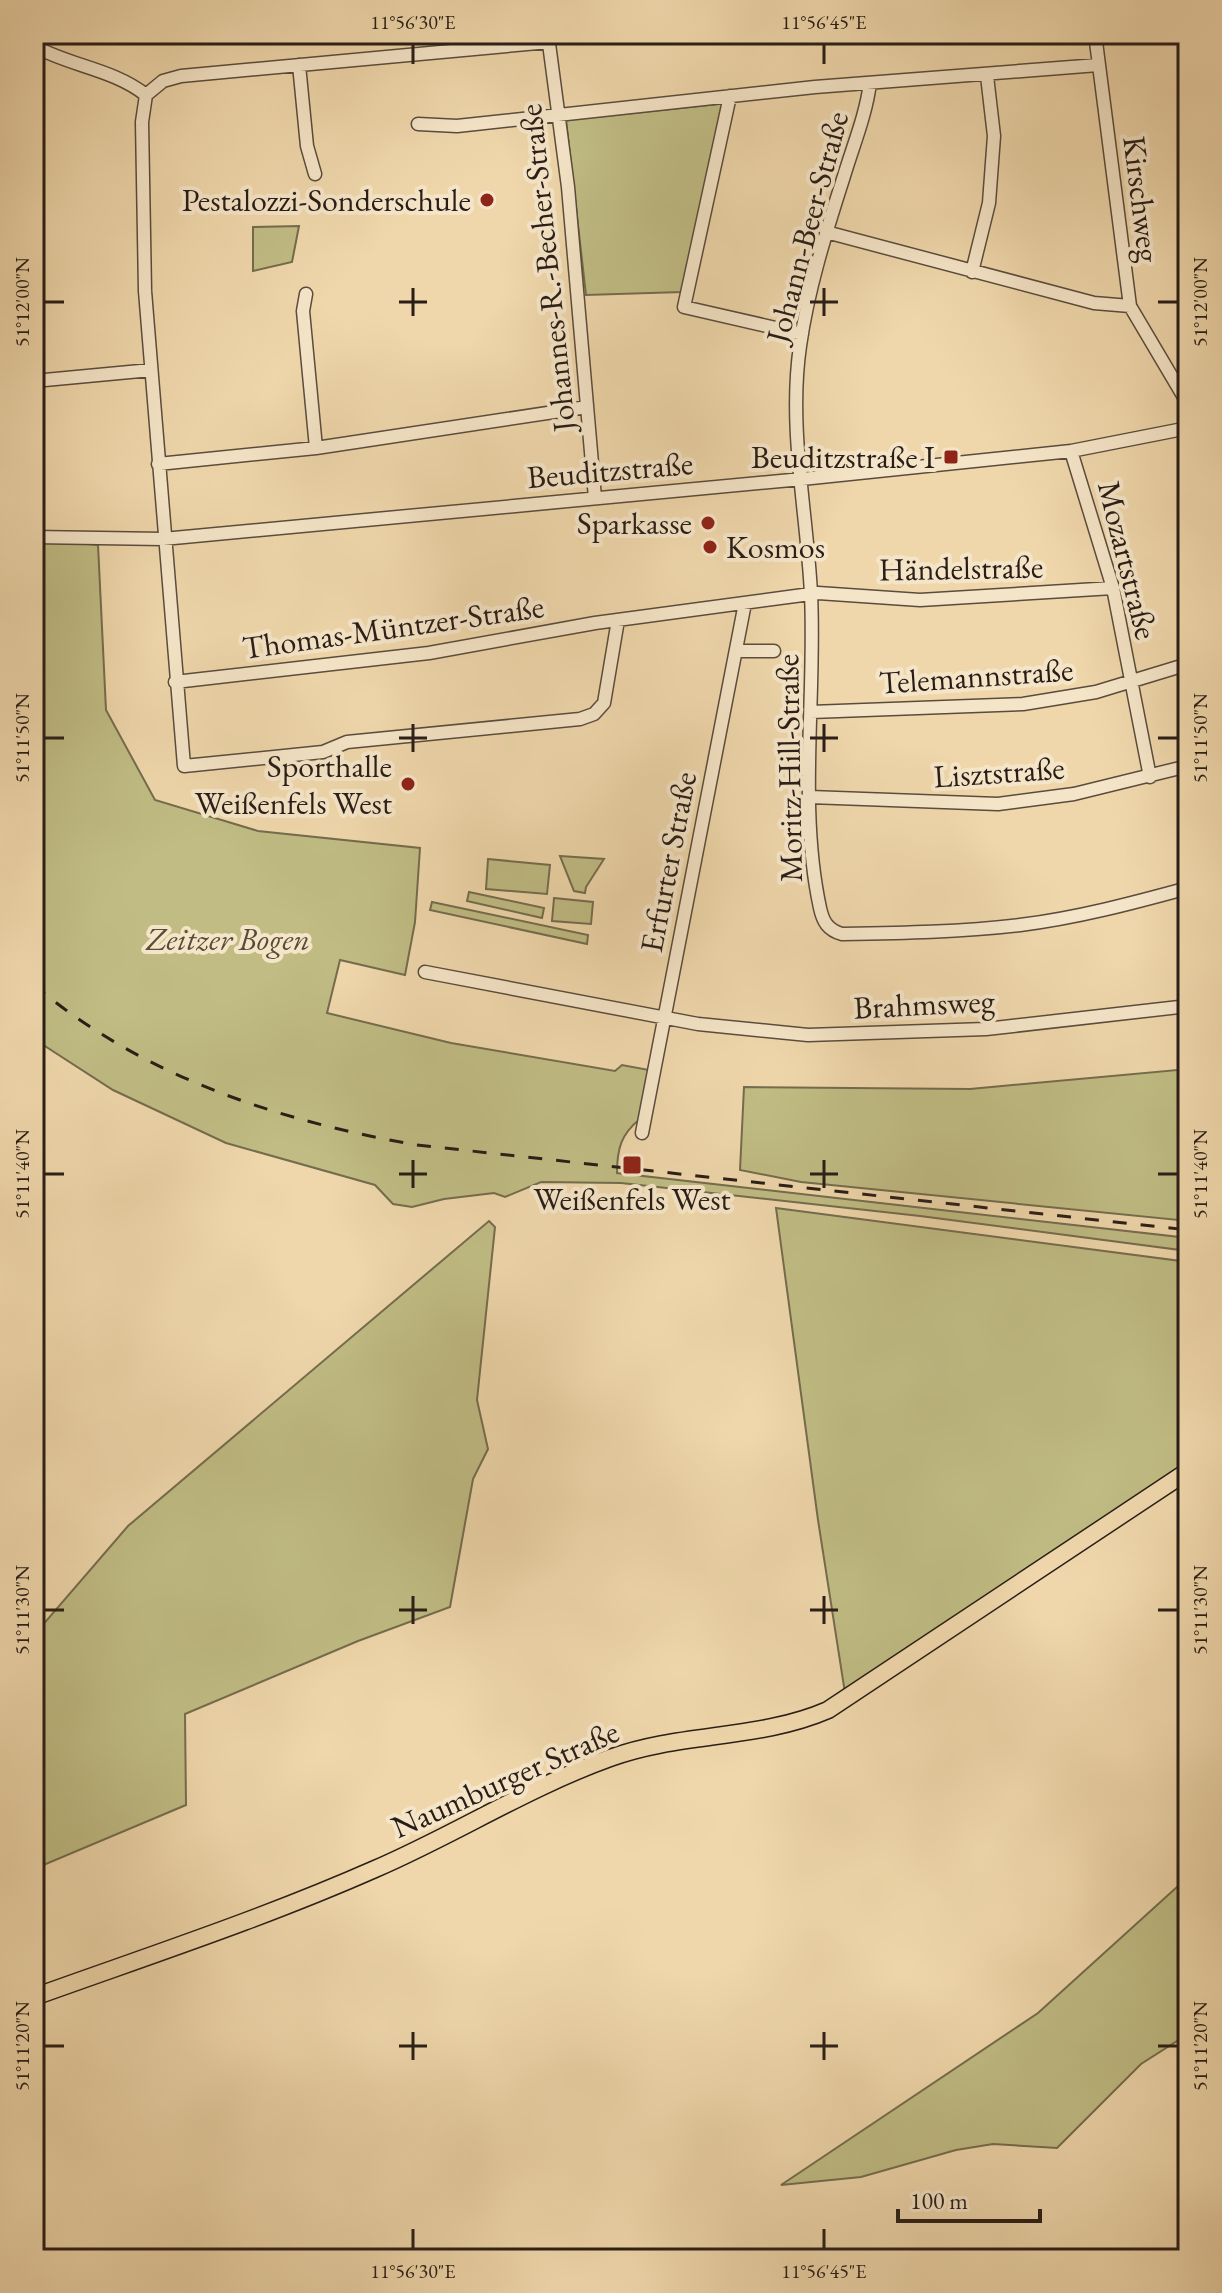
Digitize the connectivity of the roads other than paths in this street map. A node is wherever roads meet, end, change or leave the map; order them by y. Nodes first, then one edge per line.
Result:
1 (1095, 34) edge
2 (549, 38) edge
3 (34, 46) edge
4 (299, 65) junction
5 (1098, 65) junction
6 (987, 76) junction
7 (870, 83) junction
8 (146, 95) junction
9 (730, 96) junction
10 (558, 114) junction
11 (418, 124) dead end
12 (315, 174) dead end
13 (826, 232) junction
14 (972, 272) junction
15 (306, 294) dead end
16 (1130, 306) junction
17 (802, 334) junction
18 (151, 370) junction
19 (34, 381) edge
20 (1188, 404) edge
21 (587, 407) junction
22 (1188, 428) edge
23 (316, 448) junction
24 (1071, 451) junction
25 (158, 464) junction
26 (802, 479) junction
27 (595, 498) junction
28 (34, 537) edge
29 (163, 539) junction
30 (1113, 588) junction
31 (811, 594) junction
32 (745, 603) junction
33 (618, 620) junction
34 (738, 651) junction
35 (774, 651) dead end
36 (1188, 664) edge
37 (175, 682) junction
38 (1132, 682) junction
39 (811, 712) junction
40 (1188, 766) edge
41 (1150, 777) junction
42 (810, 797) junction
43 (1188, 888) edge
44 (425, 972) dead end
45 (1188, 1006) edge
46 (664, 1016) junction
47 (642, 1133) dead end
48 (1188, 1471) edge
49 (34, 1997) edge

1 - 5 street, Kirschweg
2 - 4 street
2 - 10 street, Johannes-R.-Becher-Straße
3 - 8 street
4 - 8 street
4 - 12 street
5 - 6 street
5 - 16 street, Kirschweg
6 - 7 street
6 - 14 street
7 - 9 street
7 - 13 street, Johann-Beer-Straße
8 - 18 street
9 - 10 street
9 - 17 street
10 - 11 street
10 - 21 street, Johannes-R.-Becher-Straße
13 - 14 street
13 - 17 street, Johann-Beer-Straße
14 - 16 street
15 - 23 street
16 - 20 street, Kirschweg
17 - 26 street, Johann-Beer-Straße
18 - 19 street
18 - 25 street
21 - 23 street
21 - 27 street, Johannes-R.-Becher-Straße
22 - 24 street, Beuditzstraße
23 - 25 street
24 - 26 street, Beuditzstraße
24 - 30 street, Mozartstraße
25 - 29 street
26 - 27 street, Beuditzstraße
26 - 31 street, Moritz-Hill-Straße
27 - 29 street, Beuditzstraße
28 - 29 street, Beuditzstraße
29 - 37 street
30 - 31 street, Händelstraße
30 - 38 street, Mozartstraße
31 - 32 street, Thomas-Müntzer-Straße
31 - 39 street, Moritz-Hill-Straße
32 - 33 street, Thomas-Müntzer-Straße
32 - 34 street, Erfurter Straße
33 - 37 street, Thomas-Müntzer-Straße
33 - 37 street
34 - 35 street
34 - 46 street, Erfurter Straße
36 - 38 street, Telemannstraße
38 - 39 street, Telemannstraße
38 - 41 street, Mozartstraße
39 - 42 street, Moritz-Hill-Straße
40 - 41 street, Lisztstraße
41 - 42 street, Lisztstraße
42 - 43 street, Moritz-Hill-Straße
44 - 46 street, Brahmsweg
45 - 46 street, Brahmsweg
46 - 47 street, Erfurter Straße
48 - 49 main road, Naumburger Straße

